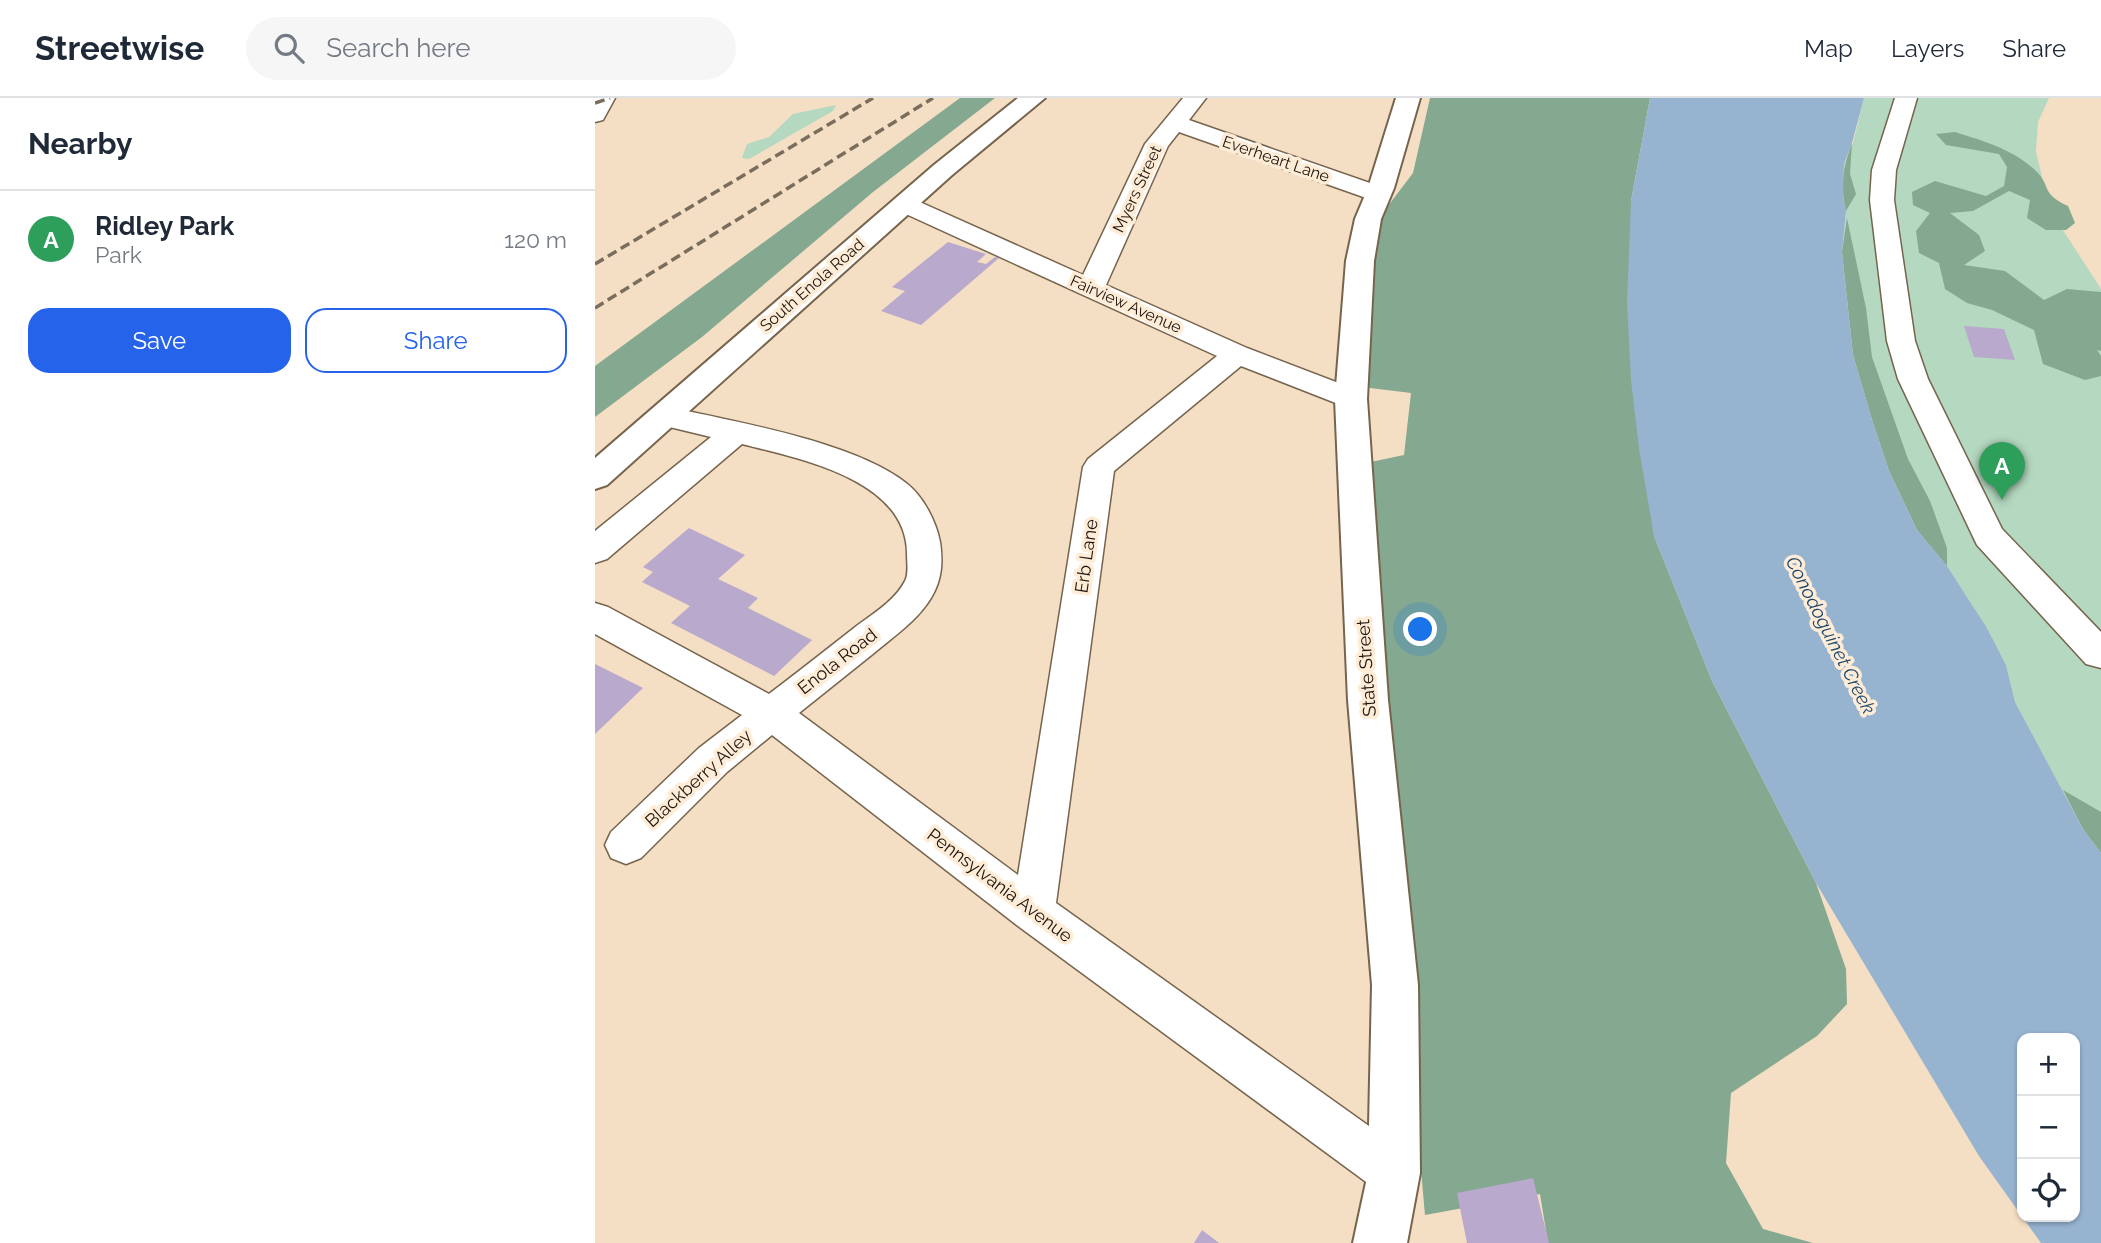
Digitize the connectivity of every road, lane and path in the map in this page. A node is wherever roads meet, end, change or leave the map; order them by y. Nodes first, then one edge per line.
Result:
1 (604, 98) edge
2 (1033, 98) edge
3 (1195, 98) edge
4 (1906, 98) edge
5 (1412, 102) edge
6 (595, 115) edge
7 (1174, 123) junction
8 (1378, 194) junction
9 (904, 204) junction
10 (1091, 288) junction
11 (1237, 354) junction
12 (1351, 399) junction
13 (664, 416) junction
14 (737, 432) junction
15 (595, 477) edge
16 (595, 550) edge
17 (595, 617) edge
18 (2099, 654) edge
19 (771, 713) junction
20 (626, 845) dead end
21 (1025, 904) junction
22 (1394, 1173) junction
23 (1380, 1243) edge

1 - 6 street
2 - 9 main road, South Enola Road
3 - 7 street, Myers Street
4 - 18 lane
5 - 8 main road, State Street
7 - 8 street, Everheart Lane
7 - 10 street, Myers Street
8 - 12 main road, State Street
9 - 10 street, Fairview Avenue
9 - 13 main road, South Enola Road
10 - 11 street, Fairview Avenue
11 - 12 street, Fairview Avenue
11 - 21 street, Erb Lane
12 - 22 main road, State Street
13 - 14 street, Enola Road
13 - 15 main road, South Enola Road
14 - 16 street
14 - 19 street, Enola Road
17 - 19 street, Pennsylvania Avenue
19 - 20 street, Blackberry Alley
19 - 21 street, Pennsylvania Avenue
21 - 22 street, Pennsylvania Avenue
22 - 23 main road, State Street

